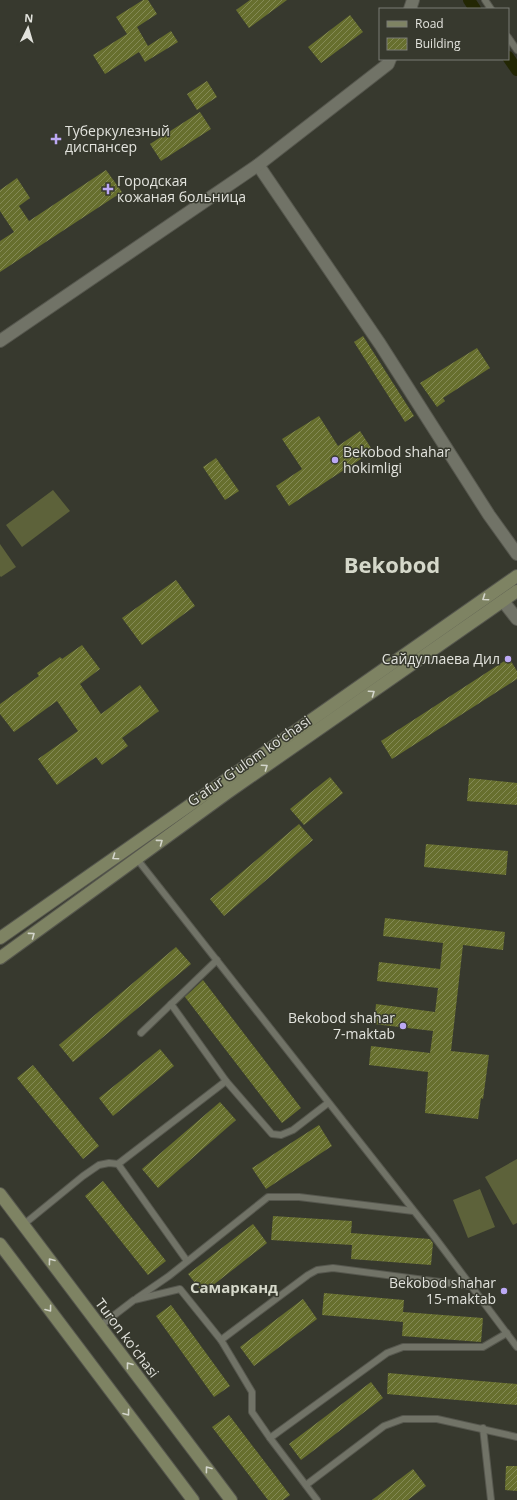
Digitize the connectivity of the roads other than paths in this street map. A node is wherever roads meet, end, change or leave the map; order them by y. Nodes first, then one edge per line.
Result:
1 (509, 38) edge
2 (517, 50) edge
3 (390, 60) edge
4 (258, 165) junction
5 (0, 341) edge
6 (517, 554) edge
7 (517, 576) edge
8 (517, 591) edge
9 (503, 601) junction
10 (517, 620) edge
11 (225, 789) junction
12 (137, 859) junction
13 (0, 938) edge
14 (0, 958) edge
15 (217, 960) junction
16 (171, 1004) junction
17 (141, 1033) dead end
18 (226, 1081) junction
19 (328, 1103) junction
20 (118, 1164) junction
21 (0, 1194) edge
22 (413, 1210) junction
23 (23, 1225) junction
24 (0, 1244) edge
25 (187, 1261) junction
26 (471, 1286) junction
27 (134, 1300) junction
28 (100, 1326) junction
29 (507, 1333) junction
30 (221, 1340) junction
31 (517, 1347) edge
32 (484, 1428) junction
33 (517, 1437) edge
34 (270, 1438) junction
35 (306, 1485) junction
36 (193, 1500) edge
37 (231, 1500) edge
38 (317, 1500) edge
39 (490, 1500) edge

1 - 2 lane
3 - 4 street
4 - 5 street
4 - 6 street
7 -> 11 main road, Gʻafur Gʻulom koʻchasi
8 - 9 main road, Gʻafur Gʻulom koʻchasi
9 - 10 street
11 -> 9 main road, Gʻafur Gʻulom koʻchasi
12 -> 11 main road, Gʻafur Gʻulom koʻchasi
11 -> 13 main road, Gʻafur Gʻulom koʻchasi
14 -> 12 main road, Gʻafur Gʻulom koʻchasi
12 - 15 lane
15 - 16 lane
15 - 19 lane
16 - 17 lane
16 - 18 lane
18 - 19 lane
18 - 20 lane
19 - 22 lane
20 - 23 lane
20 - 25 lane
21 - 23 main road, Turon ko'chasi
22 - 25 lane
22 - 26 lane
28 -> 23 main road, Turon ko'chasi
24 -> 36 main road
25 - 27 lane
26 - 29 lane
26 - 30 lane
27 - 28 lane
27 - 30 lane
37 -> 28 main road, Turon ko'chasi
29 - 31 lane
29 - 34 lane
30 - 34 lane
32 - 33 lane
32 - 35 lane
32 - 39 lane
34 - 35 lane
35 - 38 lane

